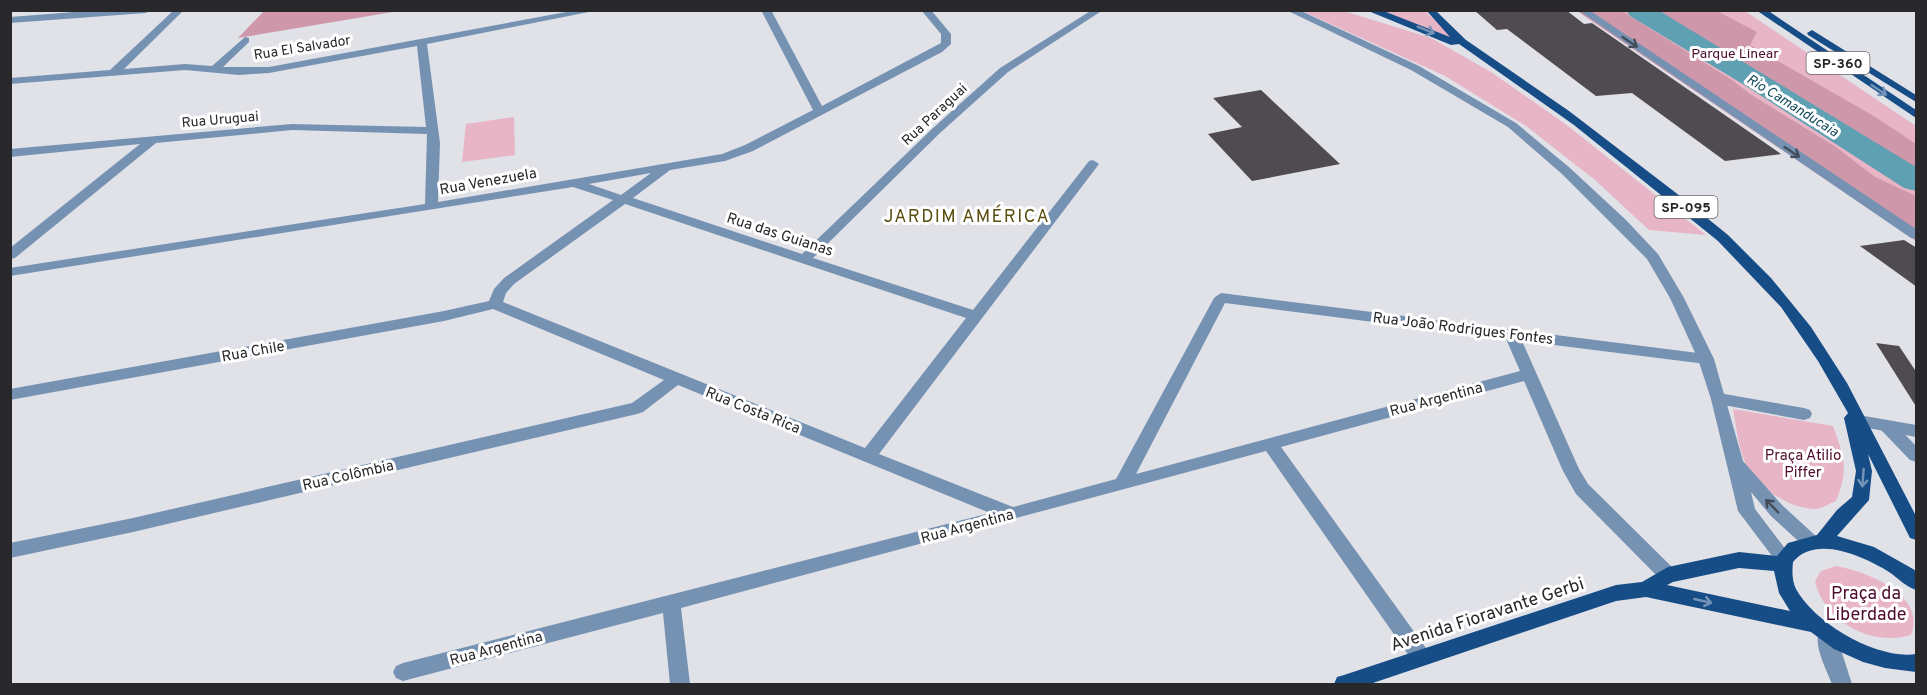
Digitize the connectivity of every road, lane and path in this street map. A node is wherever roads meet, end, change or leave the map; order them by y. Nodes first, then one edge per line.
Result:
1 (147, 10) edge
2 (180, 10) edge
3 (595, 10) edge
4 (766, 10) edge
5 (925, 10) edge
6 (1100, 10) edge
7 (1290, 10) edge
8 (1371, 10) edge
9 (1430, 10) edge
10 (1581, 10) edge
11 (1760, 10) edge
12 (1776, 10) edge
13 (10, 20) edge
14 (245, 40) dead end
15 (422, 42) junction
16 (1487, 59) junction
17 (214, 70) junction
18 (113, 73) junction
19 (10, 81) edge
20 (1917, 99) edge
21 (819, 111) junction
22 (1917, 114) edge
23 (432, 131) junction
24 (152, 141) junction
25 (10, 153) edge
26 (1093, 164) dead end
27 (667, 167) junction
28 (575, 183) junction
29 (623, 199) junction
30 (431, 207) junction
31 (1917, 236) edge
32 (10, 255) edge
33 (804, 259) junction
34 (10, 272) edge
35 (495, 304) junction
36 (975, 316) junction
37 (1512, 335) junction
38 (1706, 359) junction
39 (1529, 374) junction
40 (676, 379) junction
41 (10, 395) edge
42 (1719, 399) junction
43 (1804, 414) dead end
44 (1857, 421) junction
45 (1888, 426) junction
46 (1917, 431) edge
47 (1270, 444) junction
48 (868, 456) junction
49 (1917, 456) edge
50 (1737, 464) junction
51 (1122, 484) junction
52 (1012, 514) junction
53 (1917, 533) edge
54 (1817, 543) junction
55 (10, 551) edge
56 (1783, 562) junction
57 (1668, 575) junction
58 (1917, 582) edge
59 (1646, 589) junction
60 (671, 602) junction
61 (1821, 629) junction
62 (1421, 657) junction
63 (1917, 663) edge
64 (403, 672) dead end
65 (680, 684) edge
66 (1344, 684) edge
67 (1842, 684) edge

1 - 13 street
2 - 18 street
3 - 15 street, Rua El Salvador
4 - 21 street
5 - 21 street, Rua Venezuela
6 - 33 street, Rua Paraguai
7 - 38 street
8 -> 16 main road, SP-095
9 - 16 main road, SP-095
10 -> 31 street
11 -> 22 main road, SP-360
12 - 20 main road, SP-360
14 - 17 street
15 - 17 street, Rua El Salvador
15 - 23 street
16 - 44 main road, SP-095
17 - 18 street, Rua El Salvador
18 - 19 street, Rua El Salvador
21 - 27 street, Rua Venezuela
23 - 24 street, Rua Uruguai
23 - 30 street
24 - 25 street, Rua Uruguai
24 - 32 street
26 - 36 street
27 - 28 street, Rua Venezuela
27 - 29 street
28 - 29 street, Rua das Guianas
28 - 30 street, Rua Venezuela
29 - 33 street, Rua das Guianas
29 - 35 street
30 - 34 street, Rua Venezuela
33 - 36 street, Rua das Guianas
35 - 40 street, Rua Costa Rica
35 - 41 street, Rua Chile
36 - 48 street
37 - 38 street, Rua João Rodrigues Fontes
37 - 39 street
37 - 51 street, Rua João Rodrigues Fontes
38 - 42 street
39 - 47 street, Rua Argentina
39 - 57 street
40 - 48 street, Rua Costa Rica
40 - 55 street, Rua Colômbia
42 - 43 street
42 - 50 street
44 - 45 street
44 - 53 main road, SP-095
44 -> 54 main road, SP-095
45 - 46 street
45 - 49 street
47 - 51 street, Rua Argentina
47 - 62 street
48 - 52 street, Rua Costa Rica
54 -> 50 street
50 - 56 street
51 - 52 street, Rua Argentina
52 - 60 street, Rua Argentina
54 - 56 main road, SP-095
54 - 58 main road
56 - 57 main road, Avenida Fioravante Gerbi
56 - 61 main road
57 - 59 main road, Avenida Fioravante Gerbi
59 -> 61 main road, Avenida Fioravante Gerbi
59 - 62 main road, Avenida Fioravante Gerbi
60 - 64 street, Rua Argentina
60 - 65 street
61 - 63 main road
61 - 67 street
62 - 66 main road, Avenida Fioravante Gerbi

